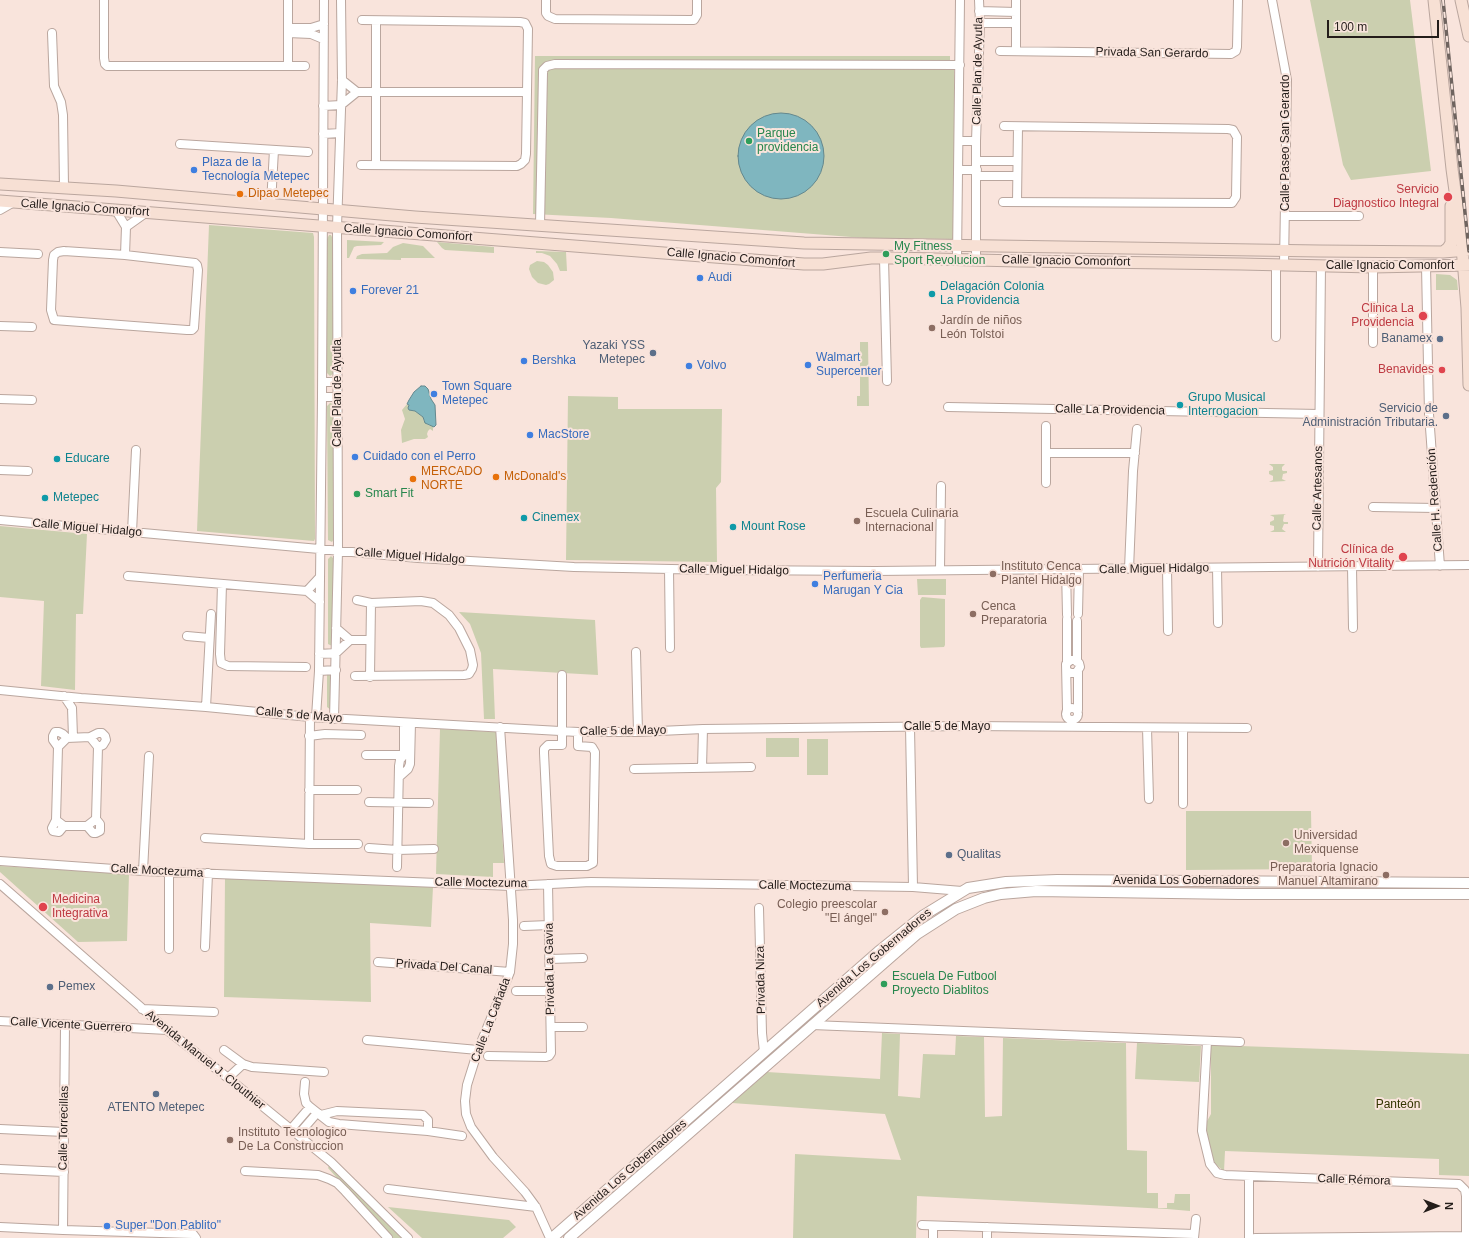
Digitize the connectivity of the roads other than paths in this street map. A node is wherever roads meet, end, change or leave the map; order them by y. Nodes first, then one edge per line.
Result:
1 (104, 0) edge
2 (288, 0) edge
3 (324, 0) edge
4 (341, 0) edge
5 (546, 0) edge
6 (697, 0) edge
7 (960, 0) edge
8 (979, 0) edge
9 (1016, 0) edge
10 (1238, 0) edge
11 (1272, 0) edge
12 (1434, 0) edge
13 (1460, 0) edge
14 (979, 11) junction
15 (1016, 12) junction
16 (362, 20) dead end
17 (376, 21) junction
18 (980, 23) junction
19 (1016, 23) junction
20 (324, 24) junction
21 (288, 31) junction
22 (311, 31) junction
23 (52, 33) dead end
24 (1469, 36) edge
25 (323, 39) junction
26 (1000, 51) dead end
27 (1016, 51) junction
28 (960, 65) junction
29 (288, 66) junction
30 (305, 66) dead end
31 (342, 80) junction
32 (357, 92) junction
33 (375, 92) junction
34 (526, 92) junction
35 (341, 105) junction
36 (323, 106) junction
37 (1004, 126) dead end
38 (1018, 127) junction
39 (340, 133) junction
40 (323, 134) junction
41 (959, 141) junction
42 (976, 141) junction
43 (180, 144) dead end
44 (274, 150) junction
45 (308, 152) dead end
46 (976, 161) junction
47 (1017, 161) junction
48 (361, 164) dead end
49 (376, 165) junction
50 (959, 170) junction
51 (1452, 170) junction
52 (976, 173) junction
53 (1017, 176) junction
54 (0, 184) edge
55 (64, 187) junction
56 (0, 201) edge
57 (14, 202) junction
58 (1004, 202) dead end
59 (1017, 202) junction
60 (271, 204) junction
61 (115, 209) junction
62 (322, 209) junction
63 (0, 210) edge
64 (338, 210) junction
65 (147, 212) junction
66 (1286, 216) junction
67 (1359, 216) dead end
68 (540, 225) junction
69 (126, 227) junction
70 (322, 227) junction
71 (338, 227) junction
72 (958, 246) junction
73 (976, 246) junction
74 (1466, 250) edge
75 (1284, 251) junction
76 (0, 252) edge
77 (1443, 252) junction
78 (38, 254) dead end
79 (125, 255) junction
80 (884, 258) junction
81 (957, 259) junction
82 (976, 260) junction
83 (1280, 264) junction
84 (1321, 265) junction
85 (1466, 266) edge
86 (1374, 267) junction
87 (1431, 267) junction
88 (1466, 288) junction
89 (1468, 305) edge
90 (0, 326) edge
91 (32, 327) dead end
92 (1276, 337) dead end
93 (1374, 343) dead end
94 (887, 381) dead end
95 (322, 382) junction
96 (338, 382) junction
97 (1469, 385) edge
98 (322, 397) junction
99 (338, 397) junction
100 (0, 399) edge
101 (32, 400) dead end
102 (948, 407) dead end
103 (1319, 414) junction
104 (1046, 426) dead end
105 (1137, 429) dead end
106 (136, 450) dead end
107 (1046, 453) junction
108 (1135, 453) junction
109 (0, 470) edge
110 (28, 471) dead end
111 (1046, 483) dead end
112 (941, 486) dead end
113 (1373, 507) dead end
114 (1436, 508) junction
115 (0, 520) edge
116 (132, 532) junction
117 (320, 550) junction
118 (338, 551) junction
119 (1469, 565) edge
120 (1352, 566) junction
121 (1440, 566) junction
122 (1318, 567) junction
123 (1217, 568) junction
124 (669, 569) junction
125 (1066, 569) junction
126 (1079, 569) junction
127 (1129, 569) junction
128 (1167, 569) junction
129 (940, 570) junction
130 (128, 576) dead end
131 (319, 578) junction
132 (222, 584) junction
133 (307, 591) junction
134 (357, 600) dead end
135 (320, 602) junction
136 (371, 603) junction
137 (211, 614) dead end
138 (1067, 617) junction
139 (1077, 617) junction
140 (1218, 622) dead end
141 (336, 628) junction
142 (1353, 628) dead end
143 (1168, 630) dead end
144 (187, 636) dead end
145 (209, 638) junction
146 (350, 640) junction
147 (370, 640) junction
148 (670, 648) dead end
149 (636, 652) dead end
150 (336, 653) junction
151 (319, 654) junction
152 (1077, 662) junction
153 (306, 667) dead end
154 (1067, 667) junction
155 (336, 670) junction
156 (319, 671) junction
157 (1078, 672) junction
158 (562, 675) dead end
159 (355, 676) dead end
160 (370, 677) junction
161 (0, 693) edge
162 (64, 696) junction
163 (81, 698) junction
164 (206, 707) junction
165 (72, 708) junction
166 (316, 717) junction
167 (334, 719) junction
168 (408, 723) junction
169 (500, 727) junction
170 (910, 727) junction
171 (1147, 728) junction
172 (1183, 728) junction
173 (1247, 728) dead end
174 (703, 729) junction
175 (562, 731) junction
176 (578, 732) junction
177 (638, 732) junction
178 (326, 734) junction
179 (361, 735) dead end
180 (309, 736) junction
181 (70, 738) junction
182 (58, 747) junction
183 (366, 755) dead end
184 (404, 755) junction
185 (148, 756) dead end
186 (751, 767) dead end
187 (702, 768) junction
188 (634, 769) dead end
189 (399, 777) junction
190 (308, 790) junction
191 (357, 790) dead end
192 (1149, 799) dead end
193 (369, 802) dead end
194 (398, 802) junction
195 (429, 803) dead end
196 (1183, 804) dead end
197 (205, 838) dead end
198 (308, 844) junction
199 (358, 844) dead end
200 (369, 848) dead end
201 (434, 849) dead end
202 (397, 850) junction
203 (0, 861) edge
204 (397, 868) dead end
205 (144, 871) junction
206 (169, 872) junction
207 (208, 873) junction
208 (1170, 881) junction
209 (1469, 883) edge
210 (0, 884) edge
211 (548, 884) junction
212 (511, 886) junction
213 (913, 887) junction
214 (962, 891) junction
215 (1170, 893) junction
216 (1469, 894) edge
217 (759, 908) dead end
218 (549, 925) junction
219 (524, 926) dead end
220 (205, 947) dead end
221 (169, 949) dead end
222 (583, 958) dead end
223 (550, 959) junction
224 (378, 962) dead end
225 (510, 972) junction
226 (516, 991) dead end
227 (550, 991) junction
228 (142, 1009) junction
229 (214, 1012) dead end
230 (0, 1021) edge
231 (65, 1025) junction
232 (812, 1025) junction
233 (551, 1027) junction
234 (583, 1027) dead end
235 (167, 1030) junction
236 (366, 1040) dead end
237 (1206, 1041) junction
238 (1240, 1042) dead end
239 (224, 1050) dead end
240 (478, 1050) junction
241 (764, 1052) junction
242 (488, 1056) dead end
243 (242, 1064) junction
244 (743, 1070) junction
245 (324, 1072) dead end
246 (228, 1078) junction
247 (751, 1078) junction
248 (305, 1082) dead end
249 (310, 1107) junction
250 (319, 1114) junction
251 (291, 1128) junction
252 (0, 1129) edge
253 (64, 1132) junction
254 (428, 1132) junction
255 (298, 1135) junction
256 (462, 1136) dead end
257 (0, 1169) edge
258 (245, 1171) dead end
259 (64, 1172) junction
260 (1249, 1176) junction
261 (388, 1189) dead end
262 (536, 1207) junction
263 (1196, 1219) dead end
264 (922, 1225) dead end
265 (933, 1226) junction
266 (0, 1227) edge
267 (987, 1227) junction
268 (63, 1230) junction
269 (1039, 1234) edge
270 (1090, 1234) edge
271 (107, 1235) edge
272 (1143, 1235) edge
273 (1194, 1236) edge
274 (1466, 1237) edge
275 (196, 1238) edge
276 (388, 1238) edge
277 (408, 1238) edge
278 (551, 1238) edge
279 (570, 1238) edge
280 (933, 1238) edge
281 (987, 1238) edge
282 (1249, 1238) edge
283 (1255, 1238) edge

1 - 29 street
2 - 21 street
3 - 20 street, Calle Plan de Ayutla
4 - 31 street, Calle Plan de Ayutla
5 - 6 street
7 - 28 street, Calle Plan de Ayutla
8 - 14 street, Calle Plan de Ayutla
9 - 15 street
10 - 27 street, Privada San Gerardo
11 - 66 street, Calle Paseo San Gerardo
12 - 51 main road
13 - 24 main road
14 - 15 street
14 - 18 street, Calle Plan de Ayutla
15 - 19 street
16 - 17 street
17 - 33 street
17 - 34 street
18 - 19 street
18 - 42 street, Calle Plan de Ayutla
19 - 27 street
20 - 22 street
20 - 25 street, Calle Plan de Ayutla
21 - 22 street
21 - 29 street
22 - 25 street
23 - 55 street
25 - 36 street, Calle Plan de Ayutla
26 - 27 street, Privada San Gerardo
28 - 41 street, Calle Plan de Ayutla
28 - 68 street
29 - 30 street
31 - 32 street
31 - 35 street, Calle Plan de Ayutla
32 - 33 street
32 - 35 street
33 - 34 street
33 - 49 street
34 - 49 street
35 - 36 street
35 - 39 street, Calle Plan de Ayutla
36 - 40 street, Calle Plan de Ayutla
37 - 38 street
38 - 47 street
38 - 59 street
39 - 40 street
39 - 64 street, Calle Plan de Ayutla
40 - 62 street, Calle Plan de Ayutla
41 - 42 street, Calle Plan de Ayutla
41 - 50 street, Calle Plan de Ayutla
42 - 46 street, Calle Plan de Ayutla
43 - 44 street
44 - 45 street
44 - 60 street
46 - 47 street
46 - 52 street, Calle Plan de Ayutla
47 - 53 street
48 - 49 street
50 - 52 street
50 - 72 street, Calle Plan de Ayutla
51 - 74 main road
51 - 77 main road
52 - 53 street
52 - 73 street, Calle Plan de Ayutla
53 - 59 street
54 - 55 main road, Calle Ignacio Comonfort
55 - 60 main road, Calle Ignacio Comonfort
56 - 57 main road, Calle Ignacio Comonfort
57 - 61 main road, Calle Ignacio Comonfort
57 - 63 street
58 - 59 street
60 - 62 main road, Calle Ignacio Comonfort
61 - 65 main road, Calle Ignacio Comonfort
61 - 69 street
62 - 64 main road, Calle Ignacio Comonfort
62 - 70 street, Calle Plan de Ayutla
64 - 68 main road, Calle Ignacio Comonfort
64 - 71 street, Calle Plan de Ayutla
65 - 69 street
65 - 70 main road, Calle Ignacio Comonfort
66 - 67 street
66 - 75 street, Calle Paseo San Gerardo
68 - 72 main road, Calle Ignacio Comonfort
69 - 79 street
70 - 71 main road, Calle Ignacio Comonfort
70 - 95 street, Calle Plan de Ayutla
71 - 80 main road, Calle Ignacio Comonfort
71 - 96 street, Calle Plan de Ayutla
72 - 73 main road, Calle Ignacio Comonfort
72 - 81 street, Calle Plan de Ayutla
73 - 75 main road, Calle Ignacio Comonfort
73 - 82 street, Calle Plan de Ayutla
74 - 77 main road, Calle Ignacio Comonfort
74 - 85 main road
75 - 77 main road, Calle Ignacio Comonfort
75 - 83 street, Calle Paseo San Gerardo
76 - 78 street
79 - 79 street
80 - 81 main road, Calle Ignacio Comonfort
80 - 94 street
81 - 82 main road, Calle Ignacio Comonfort
82 - 83 main road, Calle Ignacio Comonfort
83 - 84 main road, Calle Ignacio Comonfort
83 - 92 street, Calle Paseo San Gerardo
84 - 86 main road, Calle Ignacio Comonfort
84 - 103 street, Calle Artesanos
85 - 87 main road, Calle Ignacio Comonfort
85 - 88 main road
86 - 87 main road, Calle Ignacio Comonfort
86 - 93 street
87 - 88 main road
87 - 114 street, Calle H. Redención
88 - 89 main road
89 - 97 main road
90 - 91 street
95 - 96 street, Calle Plan de Ayutla
95 - 98 street, Calle Plan de Ayutla
96 - 99 street, Calle Plan de Ayutla
98 - 99 street, Calle Plan de Ayutla
98 - 117 street, Calle Plan de Ayutla
99 - 118 street, Calle Plan de Ayutla
100 - 101 street
102 - 103 street, Calle La Providencia
103 - 122 street, Calle Artesanos
104 - 107 street
105 - 108 street
106 - 116 street
107 - 108 street
107 - 111 street
108 - 127 street
109 - 110 street
112 - 129 street
113 - 114 street
114 - 121 street, Calle H. Redención
115 - 116 street, Calle Miguel Hidalgo
116 - 117 street, Calle Miguel Hidalgo
117 - 118 street, Calle Miguel Hidalgo
117 - 131 street, Calle Plan de Ayutla
118 - 124 street, Calle Miguel Hidalgo
118 - 141 street, Calle Plan de Ayutla
119 - 121 street, Calle Miguel Hidalgo
120 - 121 street, Calle Miguel Hidalgo
120 - 122 street, Calle Miguel Hidalgo
120 - 142 street
122 - 123 street, Calle Miguel Hidalgo
123 - 128 street, Calle Miguel Hidalgo
123 - 140 street
124 - 129 street, Calle Miguel Hidalgo
124 - 148 street
125 - 126 street, Calle Miguel Hidalgo
125 - 129 street, Calle Miguel Hidalgo
125 - 138 street
126 - 127 street, Calle Miguel Hidalgo
126 - 139 street
127 - 128 street, Calle Miguel Hidalgo
128 - 143 street
130 - 132 street
131 - 133 street
131 - 135 street, Calle Plan de Ayutla
132 - 133 street
132 - 153 street
133 - 135 street
134 - 136 street
135 - 151 street, Calle Plan de Ayutla
136 - 147 street
136 - 160 street
137 - 145 street
138 - 139 street
138 - 154 street
139 - 152 street
141 - 146 street
141 - 150 street, Calle Plan de Ayutla
144 - 145 street
145 - 164 street
146 - 147 street
146 - 150 street
147 - 160 street
149 - 177 street
150 - 151 street
150 - 155 street, Calle Plan de Ayutla
151 - 156 street, Calle Plan de Ayutla
152 - 154 street
152 - 157 street
154 - 157 street
154 - 157 street
155 - 156 street
155 - 167 street, Calle Plan de Ayutla
156 - 166 street, Calle Plan de Ayutla
158 - 175 street
159 - 160 street
161 - 162 street, Calle 5 de Mayo
162 - 163 street, Calle 5 de Mayo
162 - 165 street
163 - 164 street, Calle 5 de Mayo
163 - 165 street
164 - 166 street, Calle 5 de Mayo
165 - 181 street
166 - 167 street, Calle 5 de Mayo
166 - 178 street
166 - 180 street, Calle Plan de Ayutla
167 - 168 street, Calle 5 de Mayo
168 - 169 street, Calle 5 de Mayo
168 - 184 street
168 - 189 street
169 - 175 street, Calle 5 de Mayo
169 - 212 street, Calle La Cañada
170 - 171 street, Calle 5 de Mayo
170 - 174 street, Calle 5 de Mayo
170 - 213 street
171 - 172 street, Calle 5 de Mayo
171 - 192 street
172 - 173 street, Calle 5 de Mayo
172 - 196 street
174 - 177 street, Calle 5 de Mayo
174 - 187 street
175 - 176 street, Calle 5 de Mayo
175 - 176 street
176 - 177 street, Calle 5 de Mayo
178 - 179 street
178 - 180 street
180 - 190 street, Calle Plan de Ayutla
181 - 182 street
181 - 182 street
181 - 182 street
183 - 184 street
184 - 189 street
185 - 205 street
186 - 187 street
187 - 188 street
189 - 194 street
190 - 191 street
190 - 198 street, Calle Plan de Ayutla
193 - 194 street
194 - 195 street
194 - 202 street
197 - 198 street
198 - 199 street
200 - 202 street
201 - 202 street
202 - 204 street
203 - 205 street, Calle Moctezuma
205 - 206 street, Calle Moctezuma
206 - 207 street, Calle Moctezuma
206 - 221 street
207 - 212 street, Calle Moctezuma
207 - 220 street
208 - 209 street, Avenida Los Gobernadores
208 - 214 street, Avenida Los Gobernadores
208 - 215 street
210 - 228 street, Avenida Manuel J. Clouthier
211 - 212 street, Calle Moctezuma
211 - 213 street, Calle Moctezuma
211 - 218 street, Privada La Gavia
212 - 225 street, Calle La Cañada
213 - 214 street, Calle Moctezuma
214 - 241 street, Avenida Los Gobernadores
215 - 216 street, Avenida Los Gobernadores
215 - 232 street, Avenida Los Gobernadores
217 - 241 street, Privada Niza
218 - 219 street
218 - 223 street, Privada La Gavia
222 - 223 street
223 - 227 street, Privada La Gavia
224 - 225 street, Privada Del Canal
225 - 240 street, Calle La Cañada
226 - 227 street
227 - 233 street, Privada La Gavia
228 - 229 street
228 - 235 street, Avenida Manuel J. Clouthier
230 - 231 street, Calle Vicente Guerrero
231 - 235 street, Calle Vicente Guerrero
231 - 253 street, Calle Torrecillas
232 - 237 street
232 - 247 street, Avenida Los Gobernadores
233 - 234 street
233 - 242 street, Privada La Gavia
235 - 246 street, Avenida Manuel J. Clouthier
236 - 240 street
237 - 238 street
237 - 260 street, Calle Rémora
239 - 243 street
240 - 262 street, Calle La Cañada
241 - 244 street, Avenida Los Gobernadores
243 - 245 street
243 - 246 street
244 - 247 street
244 - 278 street, Avenida Los Gobernadores
246 - 251 street, Avenida Manuel J. Clouthier
247 - 279 street, Avenida Los Gobernadores
248 - 249 street
249 - 250 street
249 - 251 street
250 - 254 street
250 - 254 street
250 - 255 street
251 - 255 street, Avenida Manuel J. Clouthier
252 - 253 street
253 - 259 street, Calle Torrecillas
254 - 256 street
255 - 277 street, Avenida Manuel J. Clouthier
257 - 259 street
258 - 276 street
259 - 268 street, Calle Torrecillas
260 - 274 street, Calle Rémora
260 - 282 street
261 - 262 street
262 - 278 street, Calle La Cañada
263 - 273 street
264 - 265 street
265 - 267 street
265 - 280 street
266 - 268 street
267 - 269 street
267 - 281 street
268 - 271 street
269 - 270 street
270 - 272 street
271 - 275 street
272 - 273 street
274 - 283 street

